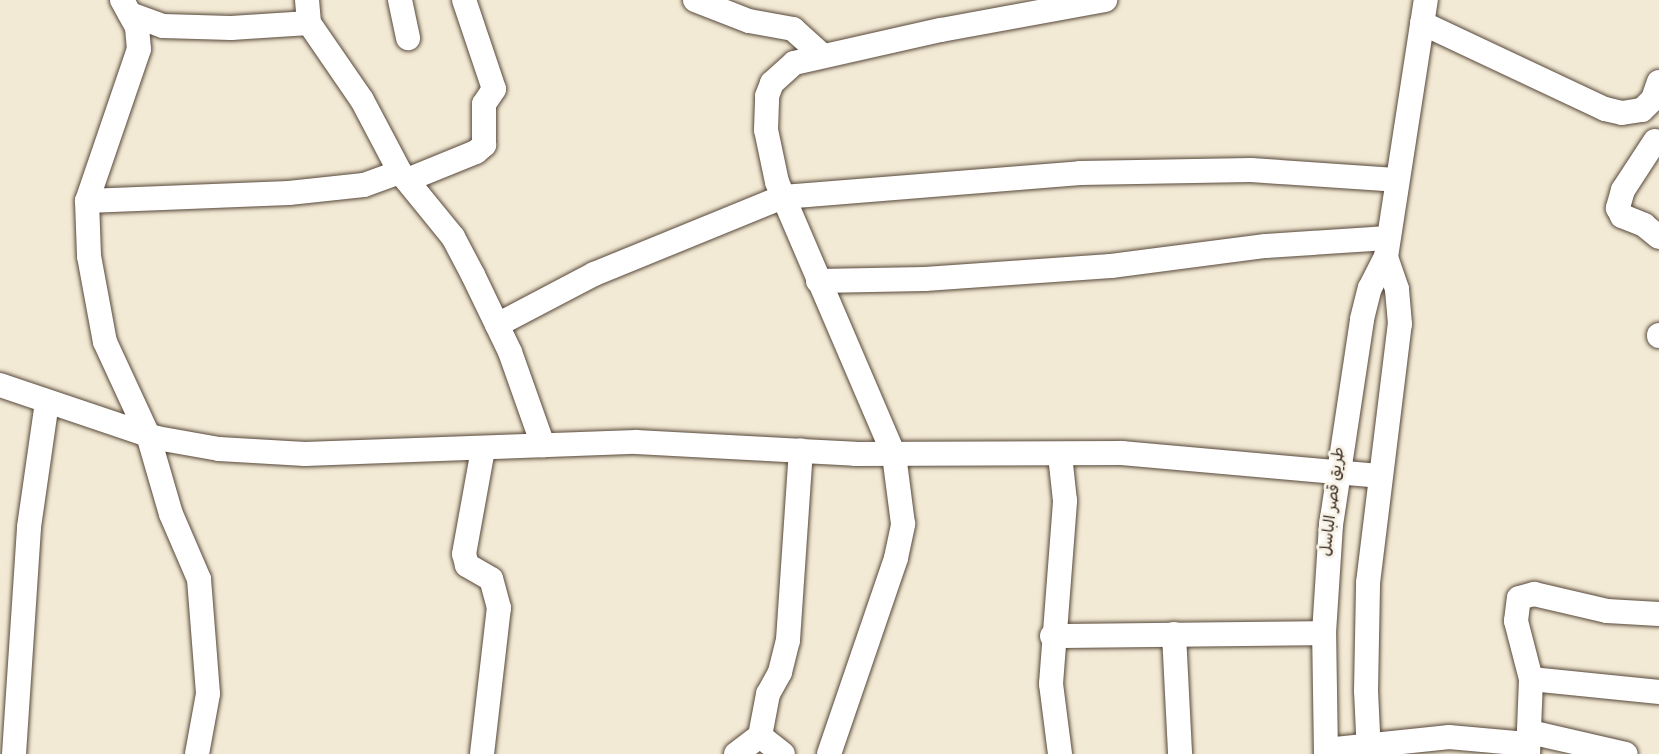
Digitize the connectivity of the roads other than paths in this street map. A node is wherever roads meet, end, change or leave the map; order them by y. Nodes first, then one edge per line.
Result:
1 (400, 0) edge
2 (464, 0) edge
3 (695, 0) edge
4 (1105, 0) edge
5 (126, 7) edge
6 (308, 11) edge
7 (1424, 12) edge
8 (408, 38) dead end
9 (822, 55) junction
10 (1659, 82) edge
11 (1648, 105) junction
12 (1657, 142) edge
13 (404, 176) junction
14 (1396, 180) junction
15 (783, 197) junction
16 (87, 201) junction
17 (1659, 237) edge
18 (1387, 248) junction
19 (818, 281) junction
20 (497, 325) junction
21 (0, 385) edge
22 (47, 402) junction
23 (148, 435) junction
24 (543, 445) junction
25 (483, 449) junction
26 (801, 450) junction
27 (894, 455) junction
28 (1060, 455) junction
29 (1339, 471) junction
30 (1378, 476) junction
31 (1659, 614) edge
32 (1324, 633) junction
33 (1174, 634) junction
34 (1052, 636) junction
35 (1531, 679) junction
36 (1659, 692) edge
37 (760, 736) junction
38 (1528, 743) edge
39 (1369, 750) edge
40 (1326, 752) edge
41 (14, 754) edge
42 (197, 754) edge
43 (482, 754) edge
44 (736, 754) edge
45 (783, 754) edge
46 (829, 754) edge
47 (1060, 754) edge
48 (1180, 754) edge
49 (1626, 754) edge

1 - 8 street
2 - 13 street
3 - 9 street
4 - 9 street
5 - 6 street
5 - 16 street
6 - 13 street
7 - 11 street
7 - 14 street, طريق قصر الباسل
9 - 15 street
10 - 11 street
11 - 12 street
12 - 17 street
13 - 16 street
13 - 20 street
14 - 15 street
14 - 18 street, طريق قصر الباسل
15 - 19 street
15 - 20 street
16 - 23 street
18 - 19 street
18 - 29 street, طريق قصر الباسل
18 - 30 street, طريق قصر الباسل
19 - 27 street
20 - 24 street
21 - 22 street
22 - 23 street
22 - 41 street
23 - 25 street
23 - 42 street
24 - 25 street
24 - 26 street
25 - 43 street
26 - 27 street
26 - 37 street
27 - 28 street
27 - 46 street
28 - 29 street
28 - 34 street
29 - 30 street
29 - 32 street, طريق قصر الباسل
30 - 39 street, طريق قصر الباسل
31 - 35 street
32 - 33 street
32 - 40 street, طريق قصر الباسل
33 - 34 street
33 - 48 street
34 - 47 street
35 - 36 street
35 - 38 street
37 - 44 street
37 - 45 street
38 - 39 street
38 - 49 street
39 - 40 street

